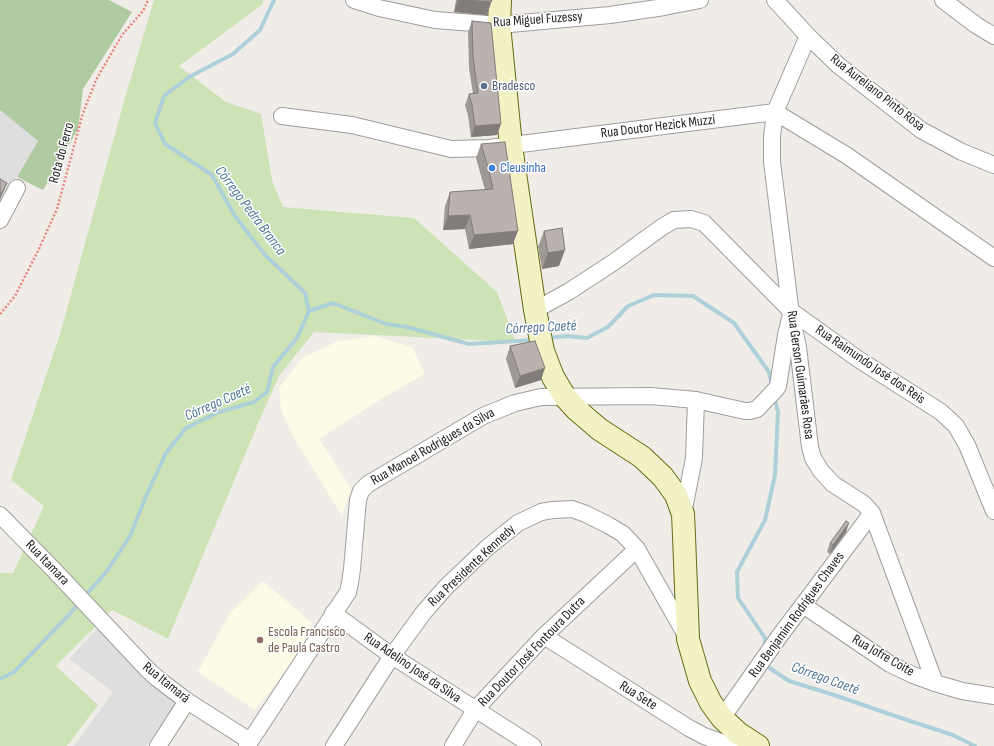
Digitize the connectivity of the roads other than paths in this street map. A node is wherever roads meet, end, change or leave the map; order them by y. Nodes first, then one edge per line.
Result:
1 (354, 0) edge
2 (500, 0) edge
3 (700, 0) edge
4 (775, 0) edge
5 (943, 0) edge
6 (381, 4) edge
7 (499, 25) junction
8 (808, 36) junction
9 (994, 36) edge
10 (775, 112) junction
11 (282, 116) dead end
12 (511, 146) junction
13 (994, 165) edge
14 (17, 188) dead end
15 (0, 220) edge
16 (994, 258) edge
17 (791, 312) junction
18 (536, 313) junction
19 (565, 397) junction
20 (696, 400) junction
21 (994, 511) edge
22 (872, 513) junction
23 (683, 514) junction
24 (0, 515) edge
25 (637, 549) junction
26 (803, 605) junction
27 (93, 612) joint
28 (333, 613) junction
29 (544, 636) junction
30 (688, 639) junction
31 (392, 656) junction
32 (935, 683) junction
33 (994, 696) edge
34 (187, 700) junction
35 (476, 710) junction
36 (722, 718) junction
37 (248, 743) edge
38 (158, 746) edge
39 (334, 746) edge
40 (453, 746) edge
41 (533, 746) edge
42 (738, 746) edge
43 (758, 746) edge

1 - 6 street, Rua Miguel Fuzessy
2 - 7 main road
3 - 7 street, Rua Miguel Fuzessy
4 - 8 street, Rua Aureliano Pinto Rosa
5 - 9 street
6 - 7 street, Rua Miguel Fuzessy
7 - 12 main road
8 - 10 street, Rua Gerson Guimarães Rosa
8 - 13 street, Rua Aureliano Pinto Rosa
10 - 12 street, Rua Doutor Hezick Muzzi
10 - 16 street
10 - 17 street, Rua Gerson Guimarães Rosa
11 - 12 street, Rua Doutor Hezick Muzzi
12 - 18 main road
14 - 15 street
17 - 18 street, Rua Raimundo José dos Reis
17 - 20 street, Rua Manoel Rodrigues da Silva
17 - 21 street, Rua Raimundo José dos Reis
17 - 22 street, Rua Gerson Guimarães Rosa
18 - 19 main road
19 - 20 street, Rua Manoel Rodrigues da Silva
19 - 23 main road
19 - 28 street, Rua Manoel Rodrigues da Silva
20 - 23 street
22 - 26 street, Rua Benjamim Rodrigues Chaves
22 - 32 street, Rua Gerson Guimarães Rosa
23 - 30 main road
24 - 27 street, Rua Itamara
25 - 29 street, Rua Doutor José Fontoura Dutra
25 - 30 street, Rua Presidente Kennedy
25 - 31 street, Rua Presidente Kennedy
26 - 32 street, Rua Jofre Coite
26 - 36 street, Rua Benjamim Rodrigues Chaves
27 - 34 street, Rua Itamará
28 - 31 street, Rua Adelino José da Silva
28 - 37 street, Rua Manoel Rodrigues da Silva
29 - 35 street, Rua Doutor José Fontoura Dutra
29 - 42 street, Rua Sete
30 - 36 main road
31 - 35 street, Rua Adelino José da Silva
31 - 39 street, Rua Presidente Kennedy
32 - 33 street, Rua Jofre Coite
34 - 37 street, Rua Itamará
34 - 38 street
35 - 40 street, Rua Doutor José Fontoura Dutra
35 - 41 street, Rua Adelino José da Silva
36 - 43 main road

